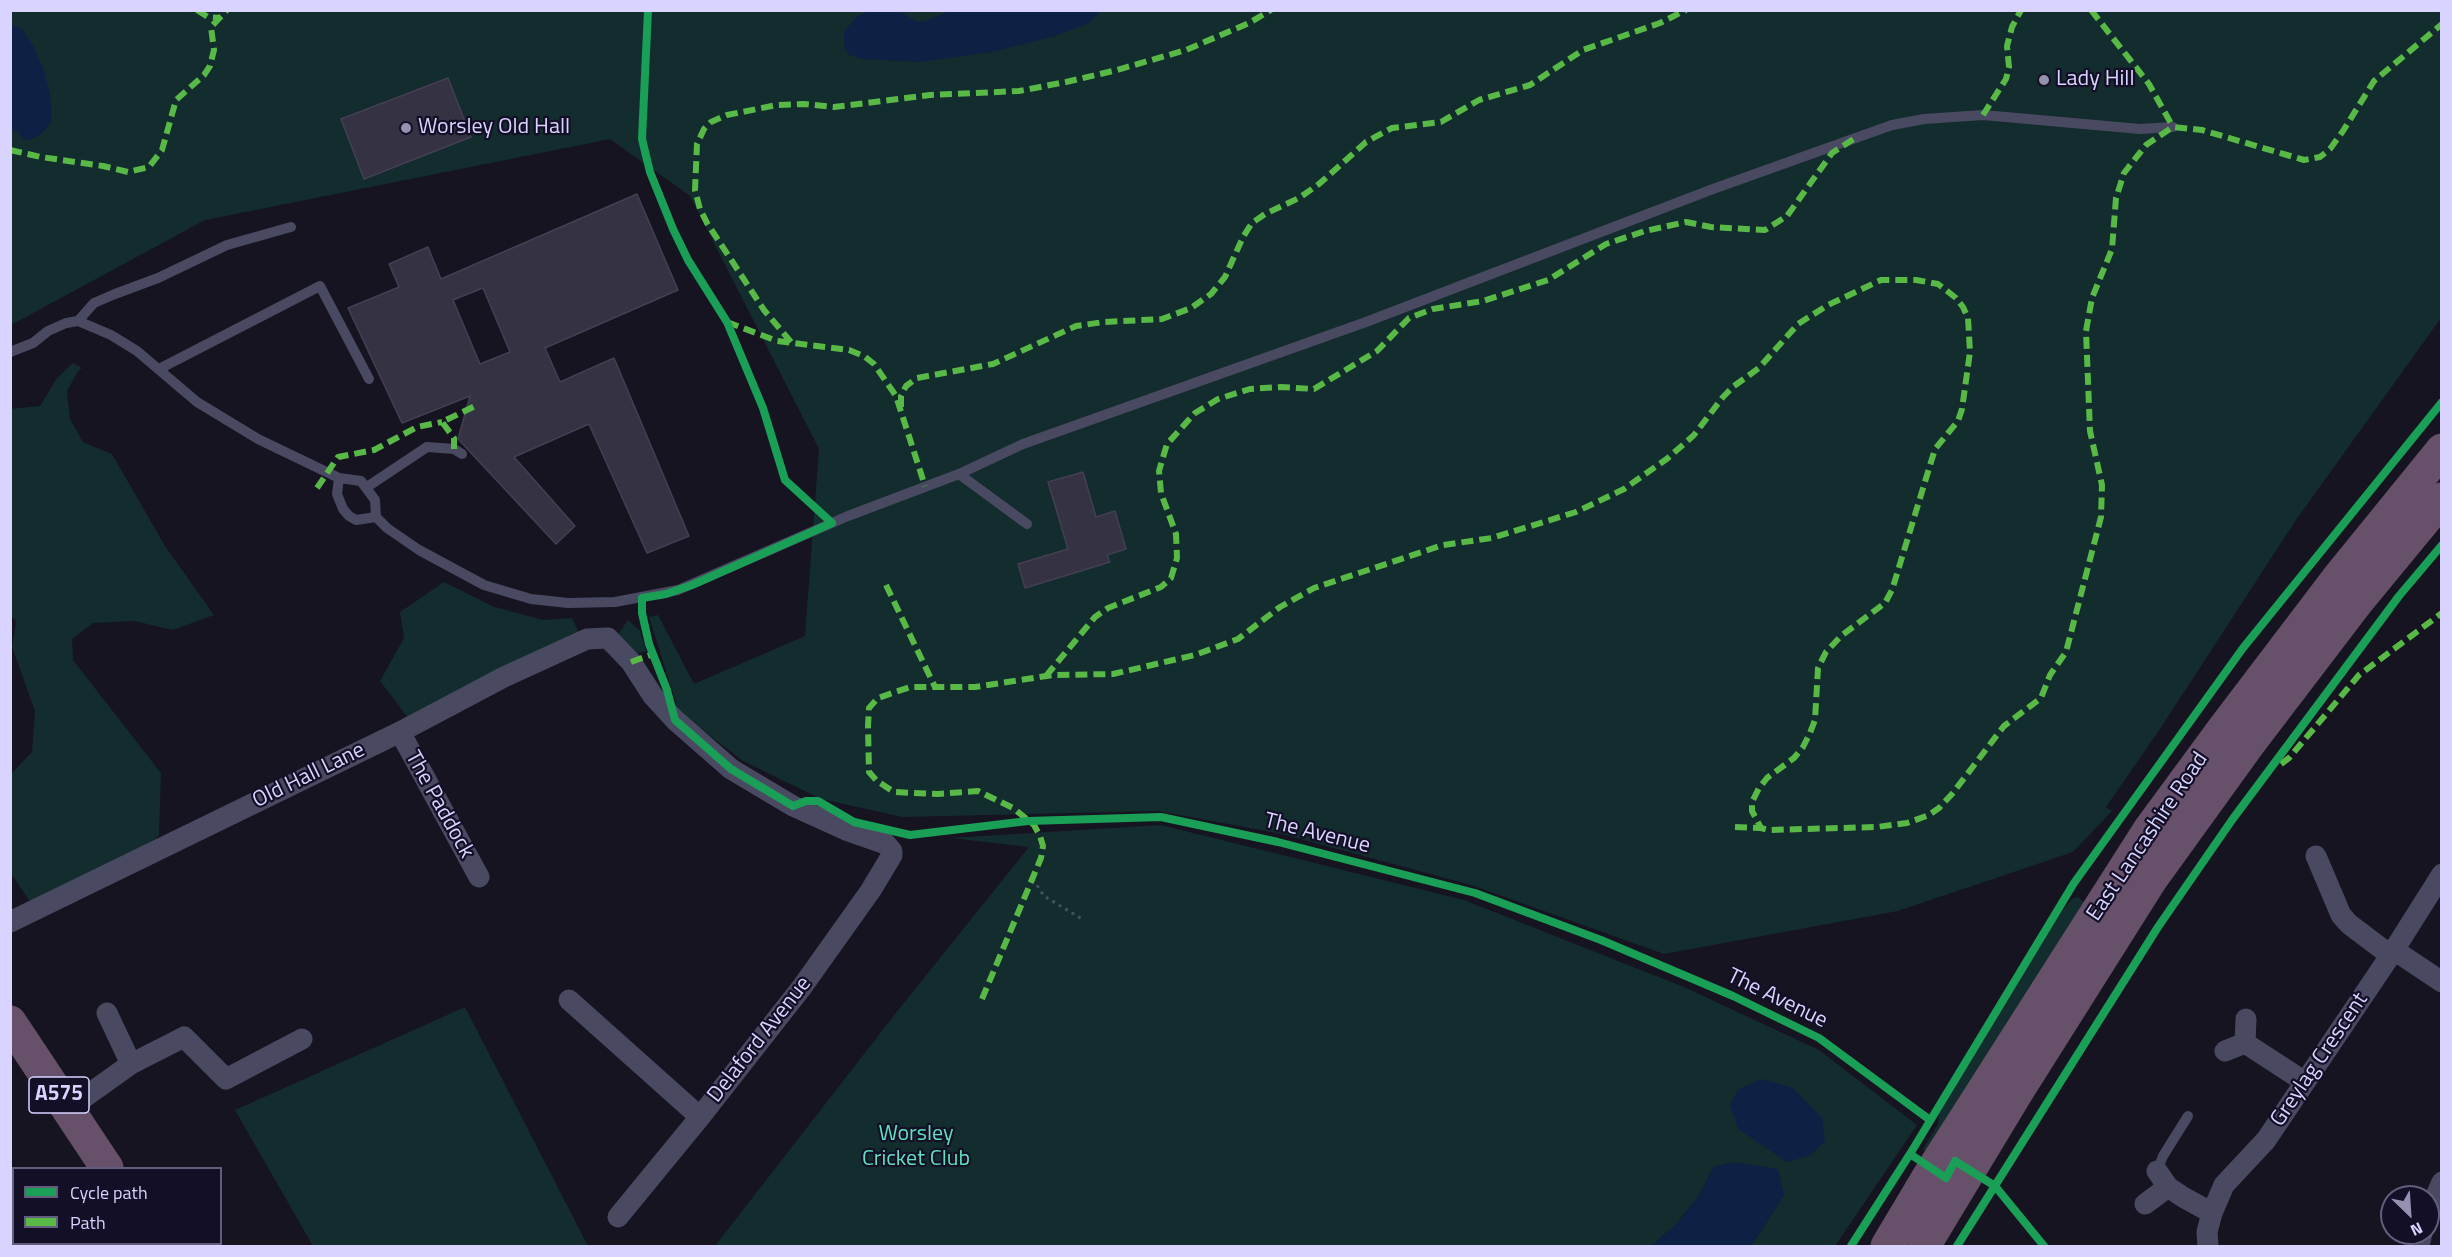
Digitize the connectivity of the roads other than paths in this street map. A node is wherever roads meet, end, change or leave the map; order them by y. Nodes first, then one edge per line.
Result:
1 (2174, 127) dead end
2 (291, 227) dead end
3 (78, 321) junction
4 (10, 352) edge
5 (159, 369) junction
6 (369, 379) dead end
7 (2442, 450) edge
8 (462, 454) dead end
9 (959, 474) junction
10 (339, 478) junction
11 (367, 487) junction
12 (2442, 499) edge
13 (376, 517) junction
14 (1027, 524) dead end
15 (400, 732) junction
16 (892, 855) joint
17 (2316, 856) dead end
18 (2442, 874) edge
19 (479, 878) dead end
20 (10, 922) edge
21 (2392, 952) junction
22 (2442, 982) edge
23 (569, 1000) dead end
24 (107, 1013) dead end
25 (2246, 1019) dead end
26 (10, 1022) edge
27 (302, 1039) dead end
28 (2245, 1043) junction
29 (2225, 1051) dead end
30 (131, 1064) junction
31 (2305, 1082) junction
32 (68, 1109) junction
33 (2188, 1116) dead end
34 (700, 1117) junction
35 (106, 1167) edge
36 (2163, 1179) junction
37 (2145, 1204) dead end
38 (2212, 1213) junction
39 (618, 1217) dead end
40 (1887, 1246) edge
41 (1924, 1246) edge
42 (2208, 1246) edge

1 - 9 lane
2 - 3 lane
3 - 4 lane
3 - 5 lane
5 - 6 lane
5 - 10 lane
7 - 40 highway, East Lancashire Road
8 - 11 lane
9 - 13 lane
9 - 14 lane
10 - 11 lane
10 - 13 lane
11 - 13 lane
12 - 41 highway, East Lancashire Road
15 - 16 street, Old Hall Lane
15 - 19 street, The Paddock
15 - 20 street, Old Hall Lane
16 - 34 street, Delaford Avenue
17 - 21 street
18 - 21 street, Greylag Crescent
21 - 22 street
21 - 31 street, Greylag Crescent
23 - 34 street
24 - 30 street
25 - 28 street
26 - 32 highway, A575
27 - 30 street
28 - 29 street
28 - 31 street
30 - 32 street
31 - 38 street, Greylag Crescent
32 - 35 highway, A575
33 - 36 lane
34 - 39 street, Delaford Avenue
36 - 37 street
36 - 38 street
38 - 42 street, Greylag Crescent

